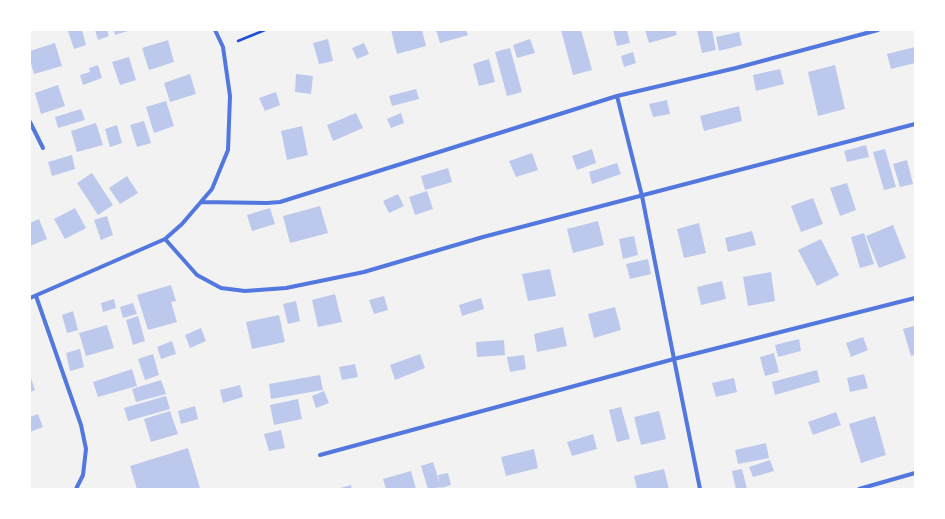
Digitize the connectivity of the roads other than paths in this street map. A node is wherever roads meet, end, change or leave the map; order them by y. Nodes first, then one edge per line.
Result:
1 (215, 30) edge
2 (878, 30) edge
3 (617, 96) junction
4 (30, 122) edge
5 (915, 124) edge
6 (43, 148) dead end
7 (642, 196) junction
8 (202, 202) junction
9 (165, 239) junction
10 (36, 296) junction
11 (30, 298) edge
12 (915, 298) edge
13 (674, 359) junction
14 (320, 455) dead end
15 (915, 473) edge
16 (76, 489) edge
17 (700, 489) edge
18 (859, 489) edge

1 - 8 street
2 - 3 street
3 - 7 street
3 - 8 street
4 - 6 street
5 - 7 street
7 - 9 street
7 - 13 street
8 - 9 street
9 - 10 street
10 - 11 street
10 - 16 street
12 - 13 street
13 - 14 street
13 - 17 street
15 - 18 street

